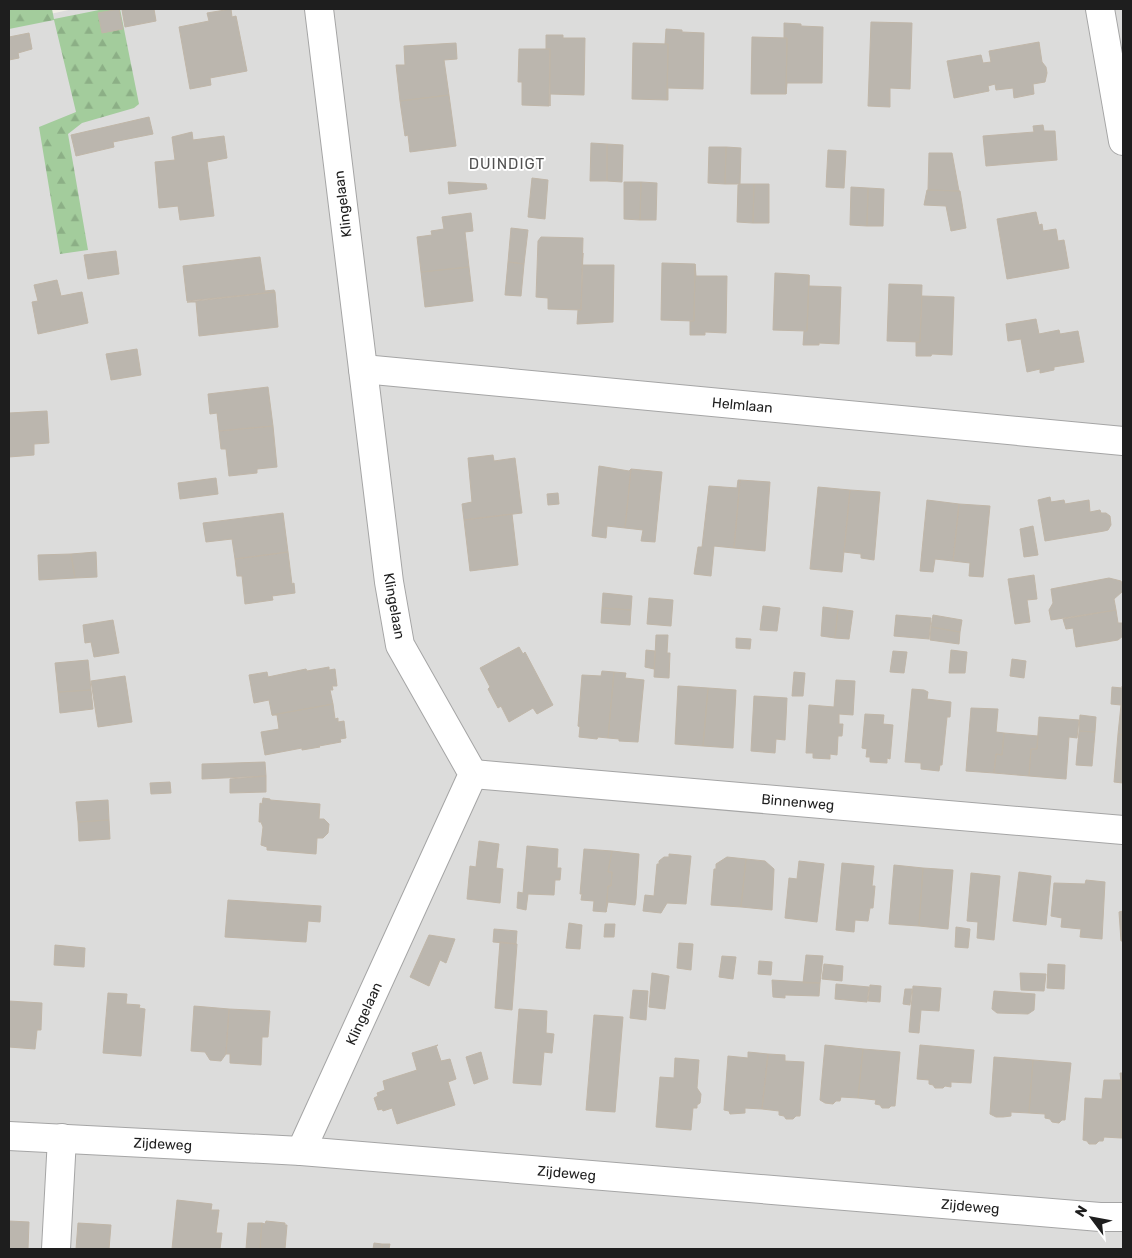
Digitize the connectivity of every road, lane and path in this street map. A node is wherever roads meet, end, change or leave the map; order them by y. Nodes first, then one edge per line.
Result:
1 (319, 9) edge
2 (1100, 9) edge
3 (1123, 141) edge
4 (363, 369) junction
5 (1123, 441) edge
6 (472, 774) junction
7 (1123, 830) edge
8 (9, 1136) edge
9 (62, 1138) junction
10 (301, 1151) junction
11 (1123, 1217) edge
12 (56, 1249) edge

1 - 4 street, Klingelaan
2 - 3 street
4 - 5 street, Helmlaan
4 - 6 street, Klingelaan
6 - 7 street, Binnenweg
6 - 10 street, Klingelaan
8 - 9 street, Zijdeweg
9 - 10 street, Zijdeweg
9 - 12 street
10 - 11 street, Zijdeweg

